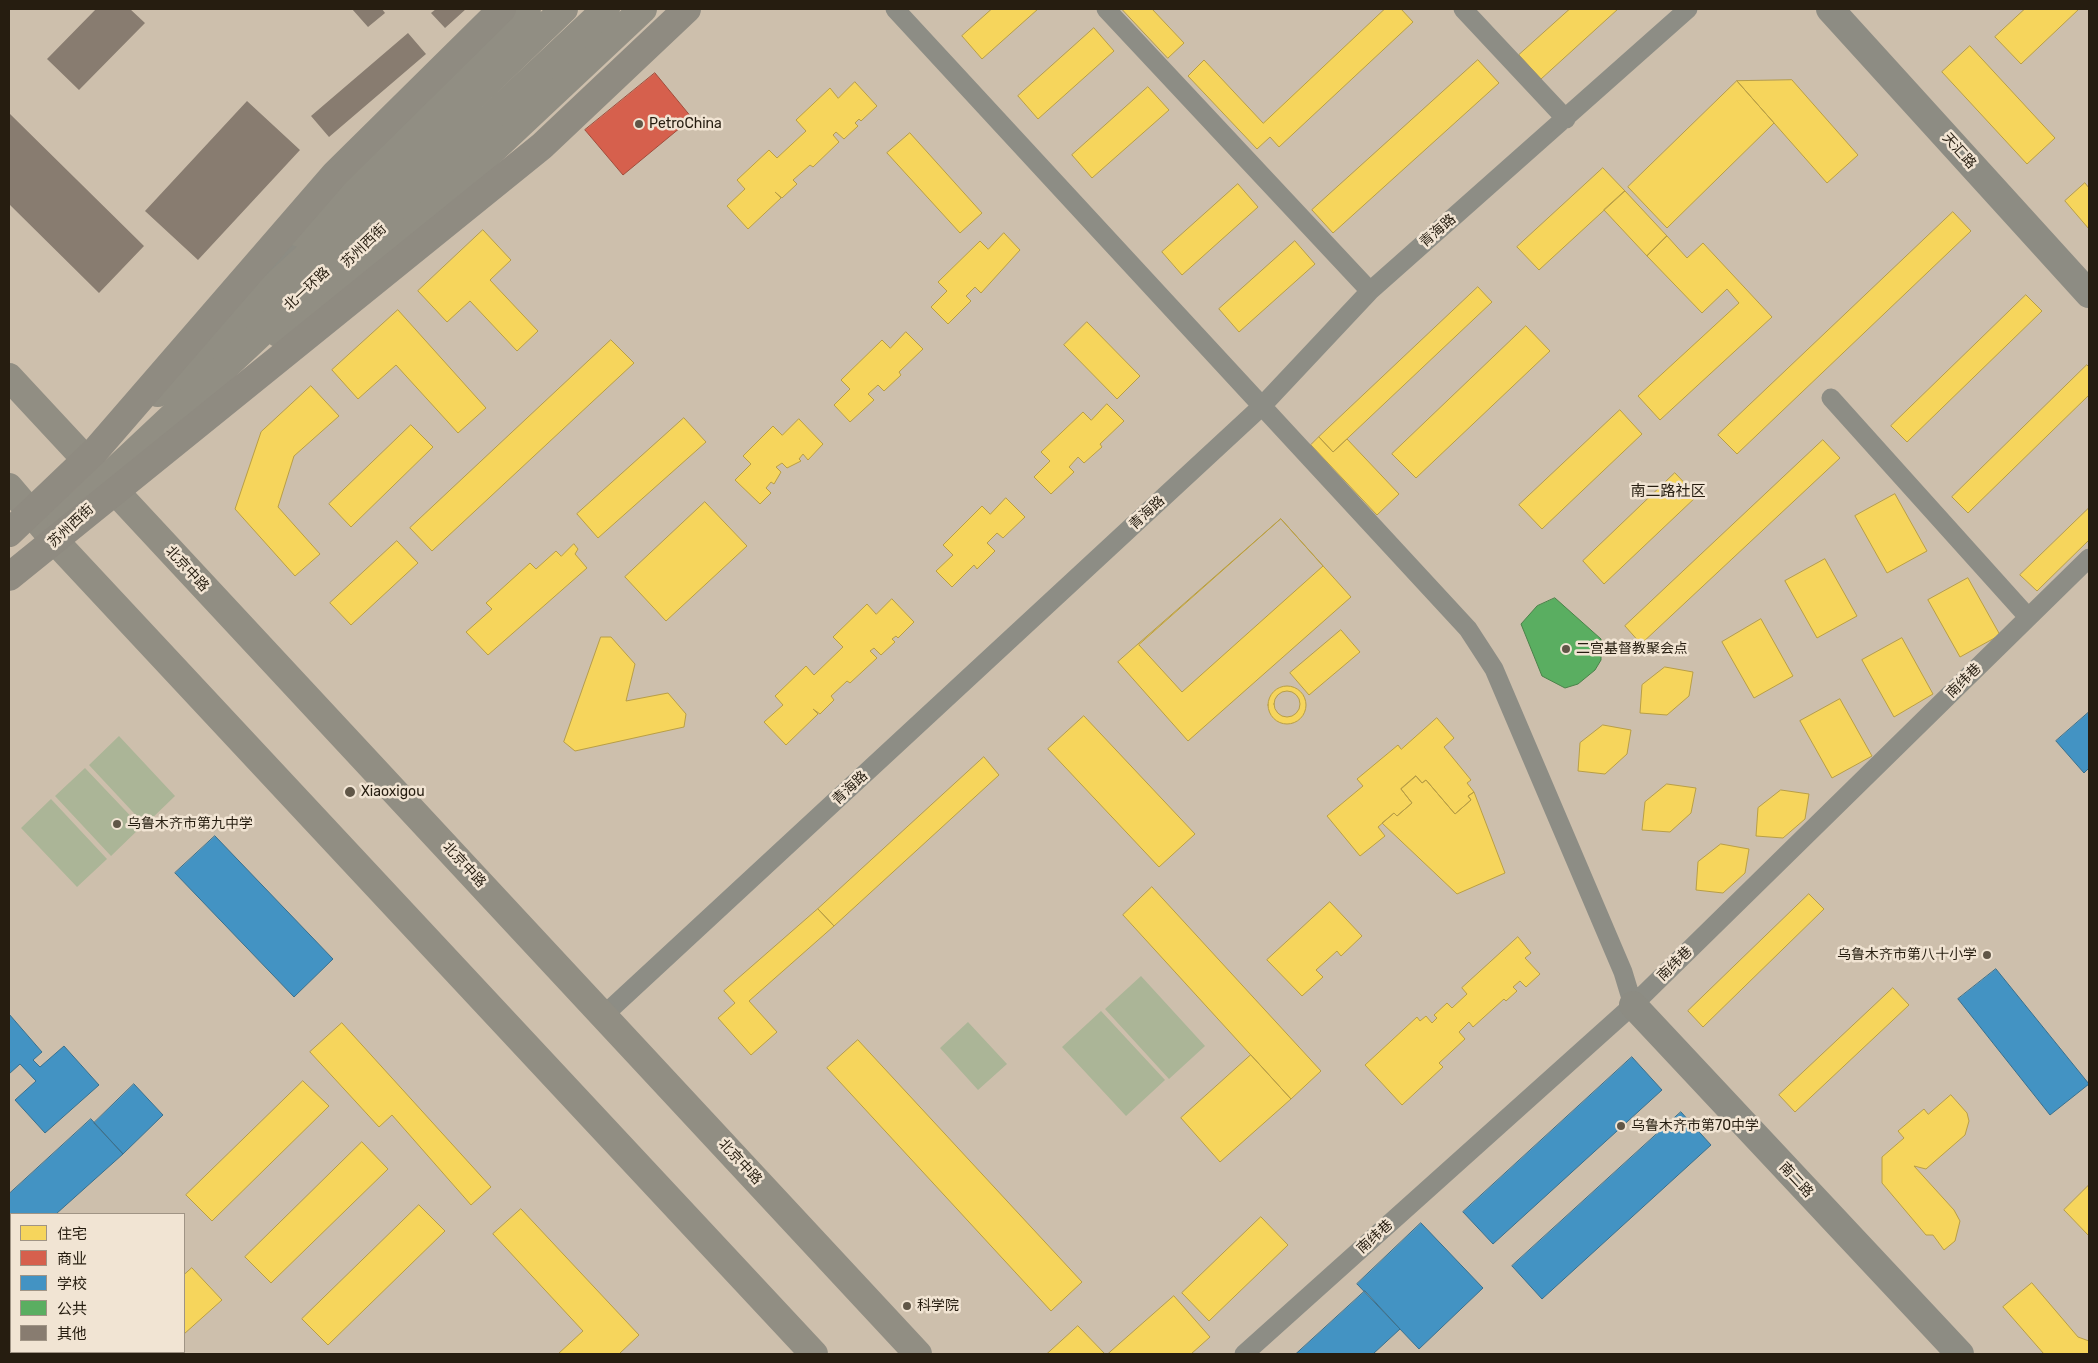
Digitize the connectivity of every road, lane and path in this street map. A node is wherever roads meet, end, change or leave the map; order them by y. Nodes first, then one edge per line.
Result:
1 (502, 9) edge
2 (527, 9) edge
3 (555, 9) edge
4 (564, 9) edge
5 (607, 9) edge
6 (643, 9) edge
7 (687, 9) edge
8 (895, 9) edge
9 (1106, 9) edge
10 (1463, 9) edge
11 (1688, 9) edge
12 (1830, 9) edge
13 (1566, 119) junction
14 (258, 278) junction
15 (1370, 292) junction
16 (2089, 294) edge
17 (250, 357) junction
18 (9, 377) edge
19 (1831, 398) dead end
20 (1261, 407) junction
21 (88, 451) junction
22 (112, 488) junction
23 (14, 505) edge
24 (9, 533) edge
25 (55, 541) junction
26 (2089, 558) edge
27 (9, 570) edge
28 (9, 577) edge
29 (9, 585) edge
30 (2028, 618) junction
31 (1633, 1005) junction
32 (604, 1015) junction
33 (814, 1354) edge
34 (918, 1354) edge
35 (1244, 1354) edge
36 (1960, 1354) edge

1 - 21 highway, bridge
2 - 14 main road
3 - 14 main road
4 - 21 main road, 北一环路, bridge
5 - 17 main road, 苏州西街
5 - 27 main road, 北一环路, bridge
6 - 17 main road
7 - 28 highway, bridge
8 - 20 street
9 - 15 street
10 - 13 street
11 - 13 street, 青海路
12 - 16 main road, 天汇路
13 - 15 street, 青海路
14 - 21 main road
15 - 20 street, 青海路
17 - 22 main road, 苏州西街
18 - 21 main road, 北京中路
19 - 30 street
20 - 31 street
20 - 32 street, 青海路
21 - 22 main road, 北京中路
21 - 23 main road
21 - 24 highway, 北一环路, bridge
22 - 25 main road, 苏州西街
22 - 32 main road, 北京中路
23 - 25 main road
25 - 29 main road, 苏州西街
25 - 33 main road
26 - 30 street, 南纬巷
30 - 31 street, 南纬巷
31 - 35 street, 南纬巷
31 - 36 main road, 南二路
32 - 34 main road, 北京中路

